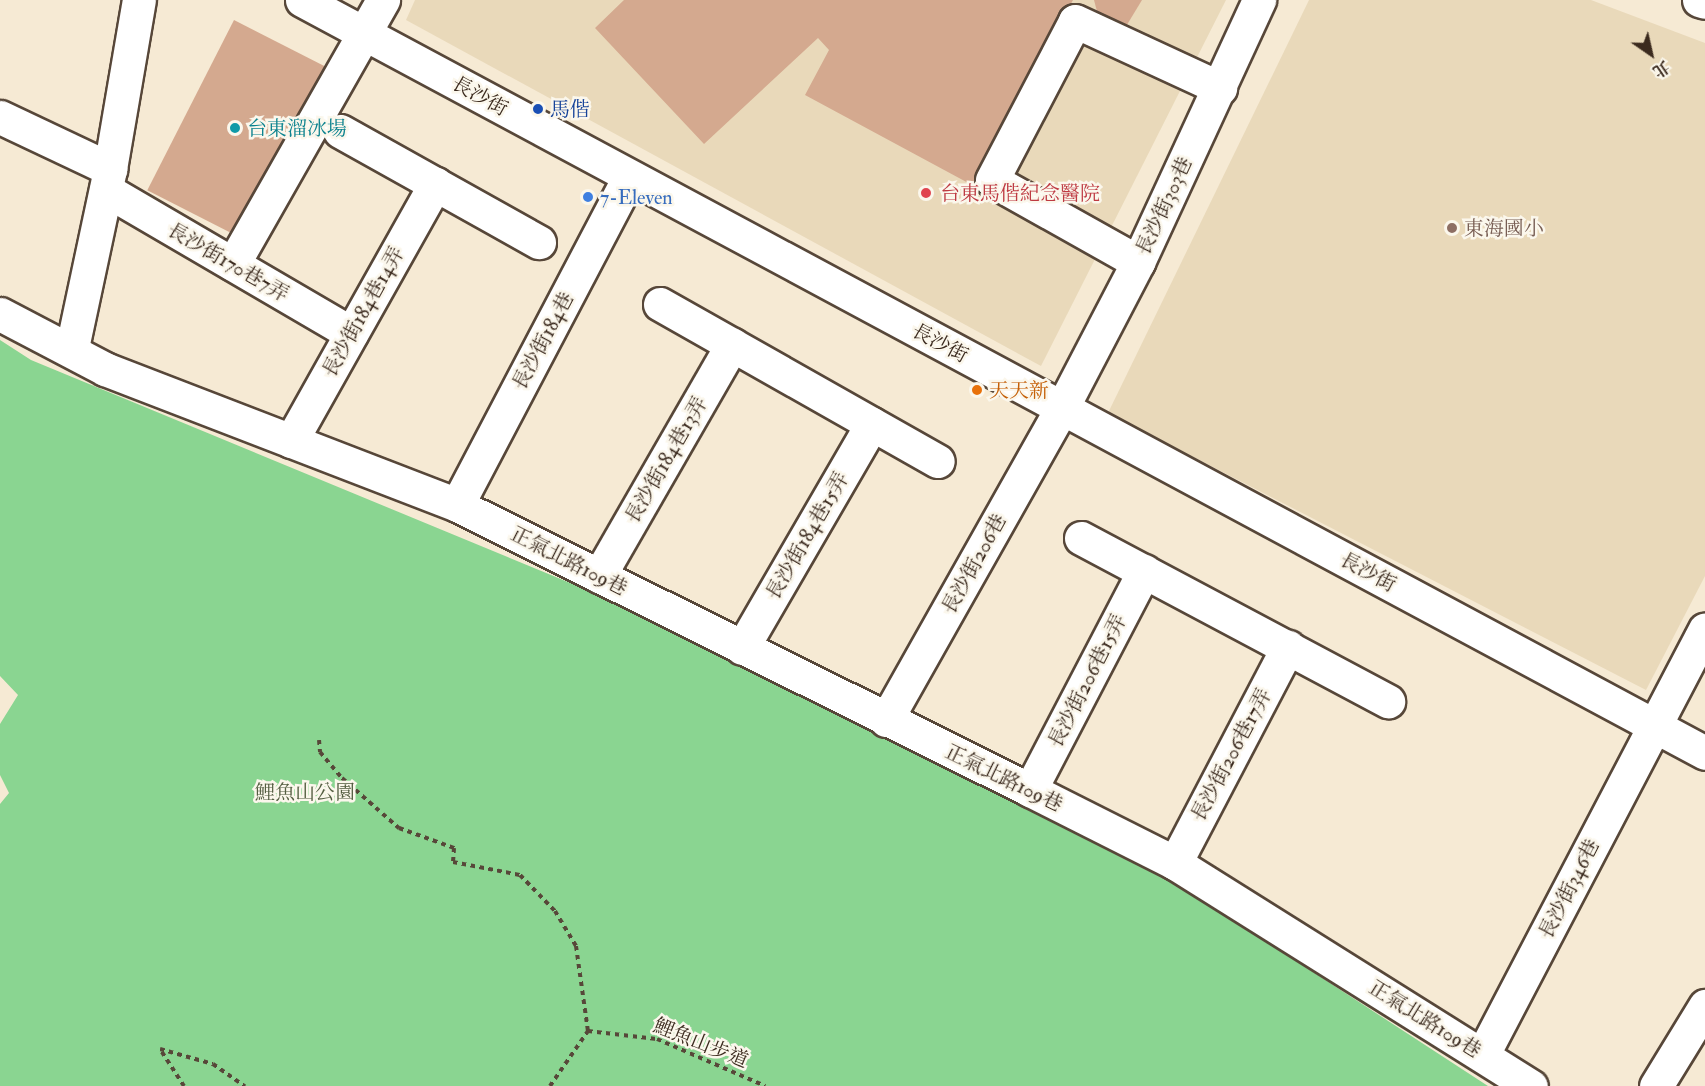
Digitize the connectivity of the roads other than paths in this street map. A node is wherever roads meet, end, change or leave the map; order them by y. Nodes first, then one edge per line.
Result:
1 (139, 0) edge
2 (302, 0) edge
3 (383, 0) edge
4 (1259, 0) edge
5 (1699, 0) edge
6 (1705, 2) edge
7 (367, 34) junction
8 (1220, 88) junction
9 (0, 117) edge
10 (340, 130) dead end
11 (629, 178) junction
12 (108, 180) junction
13 (435, 184) junction
14 (538, 242) dead end
15 (1138, 262) junction
16 (233, 264) junction
17 (660, 304) dead end
18 (0, 314) edge
19 (351, 333) junction
20 (732, 345) junction
21 (72, 348) junction
22 (1062, 408) junction
23 (872, 424) junction
24 (291, 441) junction
25 (938, 461) dead end
26 (457, 505) junction
27 (1081, 538) dead end
28 (1144, 571) junction
29 (599, 576) junction
30 (1705, 630) edge
31 (1288, 647) junction
32 (742, 648) junction
33 (1388, 701) dead end
34 (886, 720) junction
35 (1654, 725) junction
36 (1705, 753) edge
37 (1030, 790) junction
38 (1175, 863) junction
39 (1705, 1006) edge
40 (1483, 1054) junction
41 (1531, 1086) edge
42 (1656, 1086) edge

1 - 12 street
2 - 7 street, 長沙街
3 - 7 street
4 - 8 street, 長沙街303巷
5 - 6 street
7 - 11 street, 長沙街
7 - 16 street
8 - 15 street, 長沙街303巷
8 - 15 street
9 - 12 street, 長沙街170巷7弄
10 - 13 street
11 - 22 street, 長沙街
11 - 26 street, 長沙街184巷
12 - 16 street, 長沙街170巷7弄
12 - 21 street
13 - 14 street
13 - 19 street, 長沙街184巷14弄
15 - 22 street, 長沙街303巷
16 - 19 street, 長沙街170巷7弄
17 - 20 street
18 - 21 street, 正氣北路109巷
19 - 24 street, 長沙街184巷14弄
20 - 23 street
20 - 29 street, 長沙街184巷13弄
21 - 24 street, 正氣北路109巷
22 - 34 street, 長沙街206巷
22 - 35 street, 長沙街
23 - 25 street
23 - 32 street, 長沙街184巷15弄
24 - 26 street, 正氣北路109巷
26 - 29 street, 正氣北路109巷
27 - 28 street
28 - 31 street
28 - 37 street, 長沙街206巷15弄
29 - 32 street, 正氣北路109巷
30 - 35 street, 長沙街346巷
31 - 33 street
31 - 38 street, 長沙街206巷17弄
32 - 34 street, 正氣北路109巷
34 - 37 street, 正氣北路109巷
35 - 36 street, 長沙街
35 - 40 street, 長沙街346巷
37 - 38 street, 正氣北路109巷
38 - 40 street, 正氣北路109巷
39 - 42 street
40 - 41 street, 正氣北路109巷

